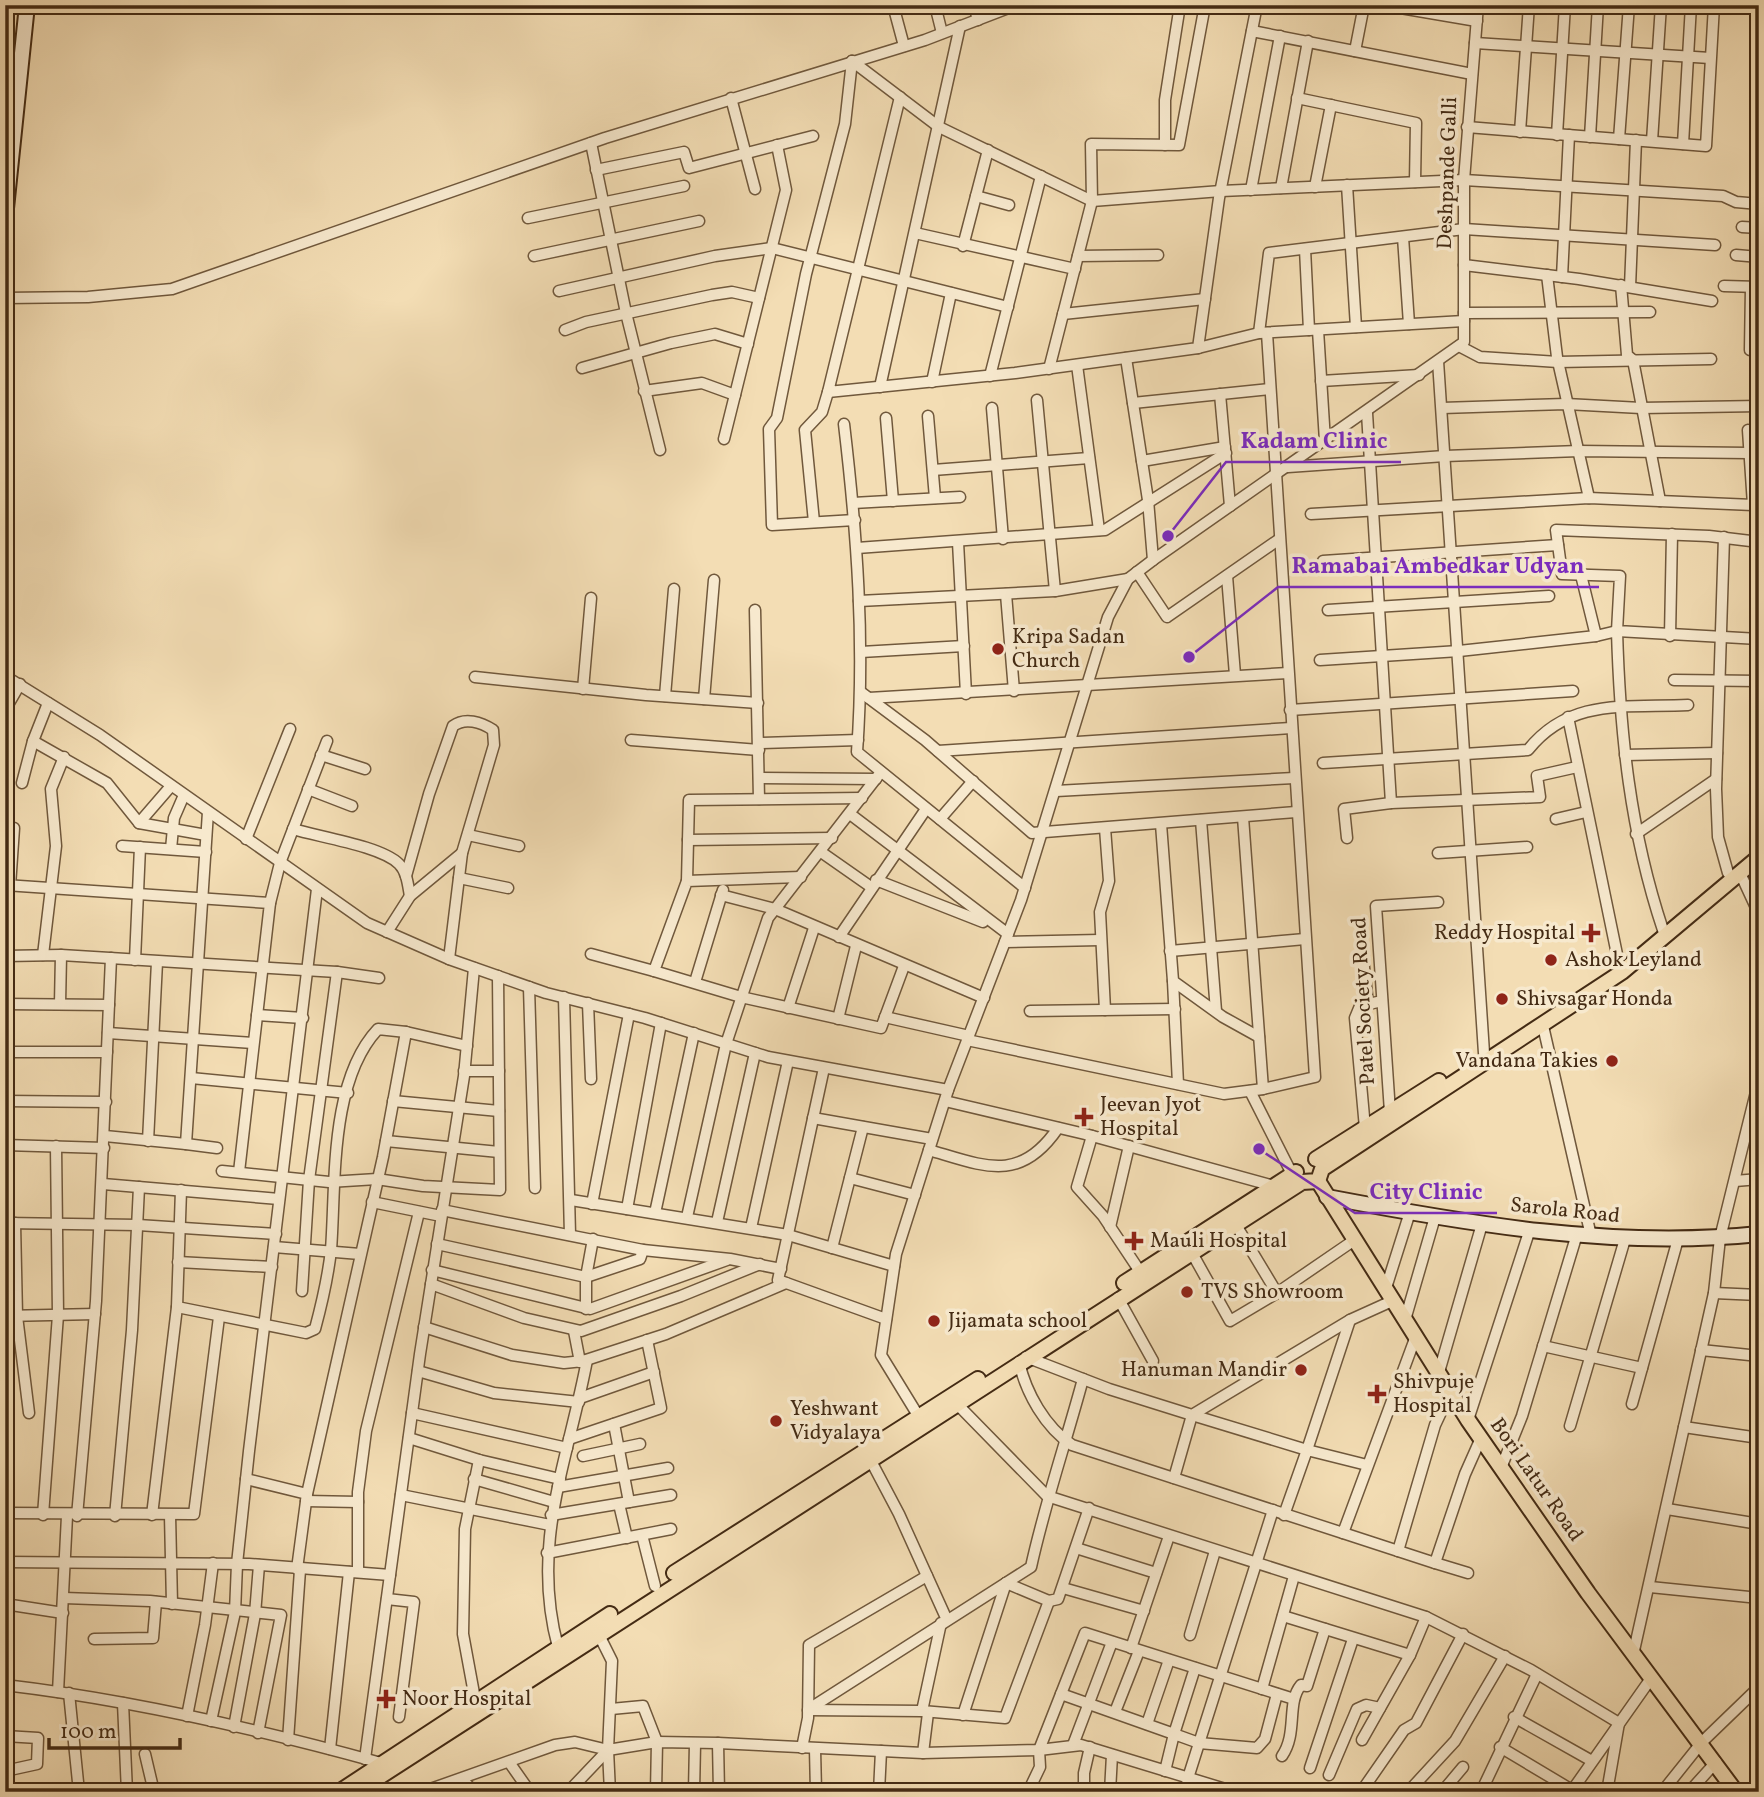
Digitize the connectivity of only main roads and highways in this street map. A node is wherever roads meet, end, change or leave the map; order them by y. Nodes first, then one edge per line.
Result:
1 (27, 5) edge
2 (5, 218) edge
3 (1759, 846) edge
4 (1759, 857) edge
5 (1734, 873) junction
6 (1319, 1170) junction
7 (1296, 1176) junction
8 (1326, 1197) junction
9 (1759, 1234) edge
10 (596, 1628) junction
11 (358, 1791) edge
12 (339, 1792) edge
13 (1736, 1792) edge

1 - 2 main road
3 - 5 main road
4 - 5 main road
5 - 6 main road
5 - 6 main road
6 - 7 main road
6 - 7 main road
6 - 8 main road, Bori Latur Road
7 - 10 main road
7 - 10 main road
8 - 9 main road, Sarola Road
8 - 13 main road, Bori Latur Road
10 - 11 main road
10 - 12 main road

